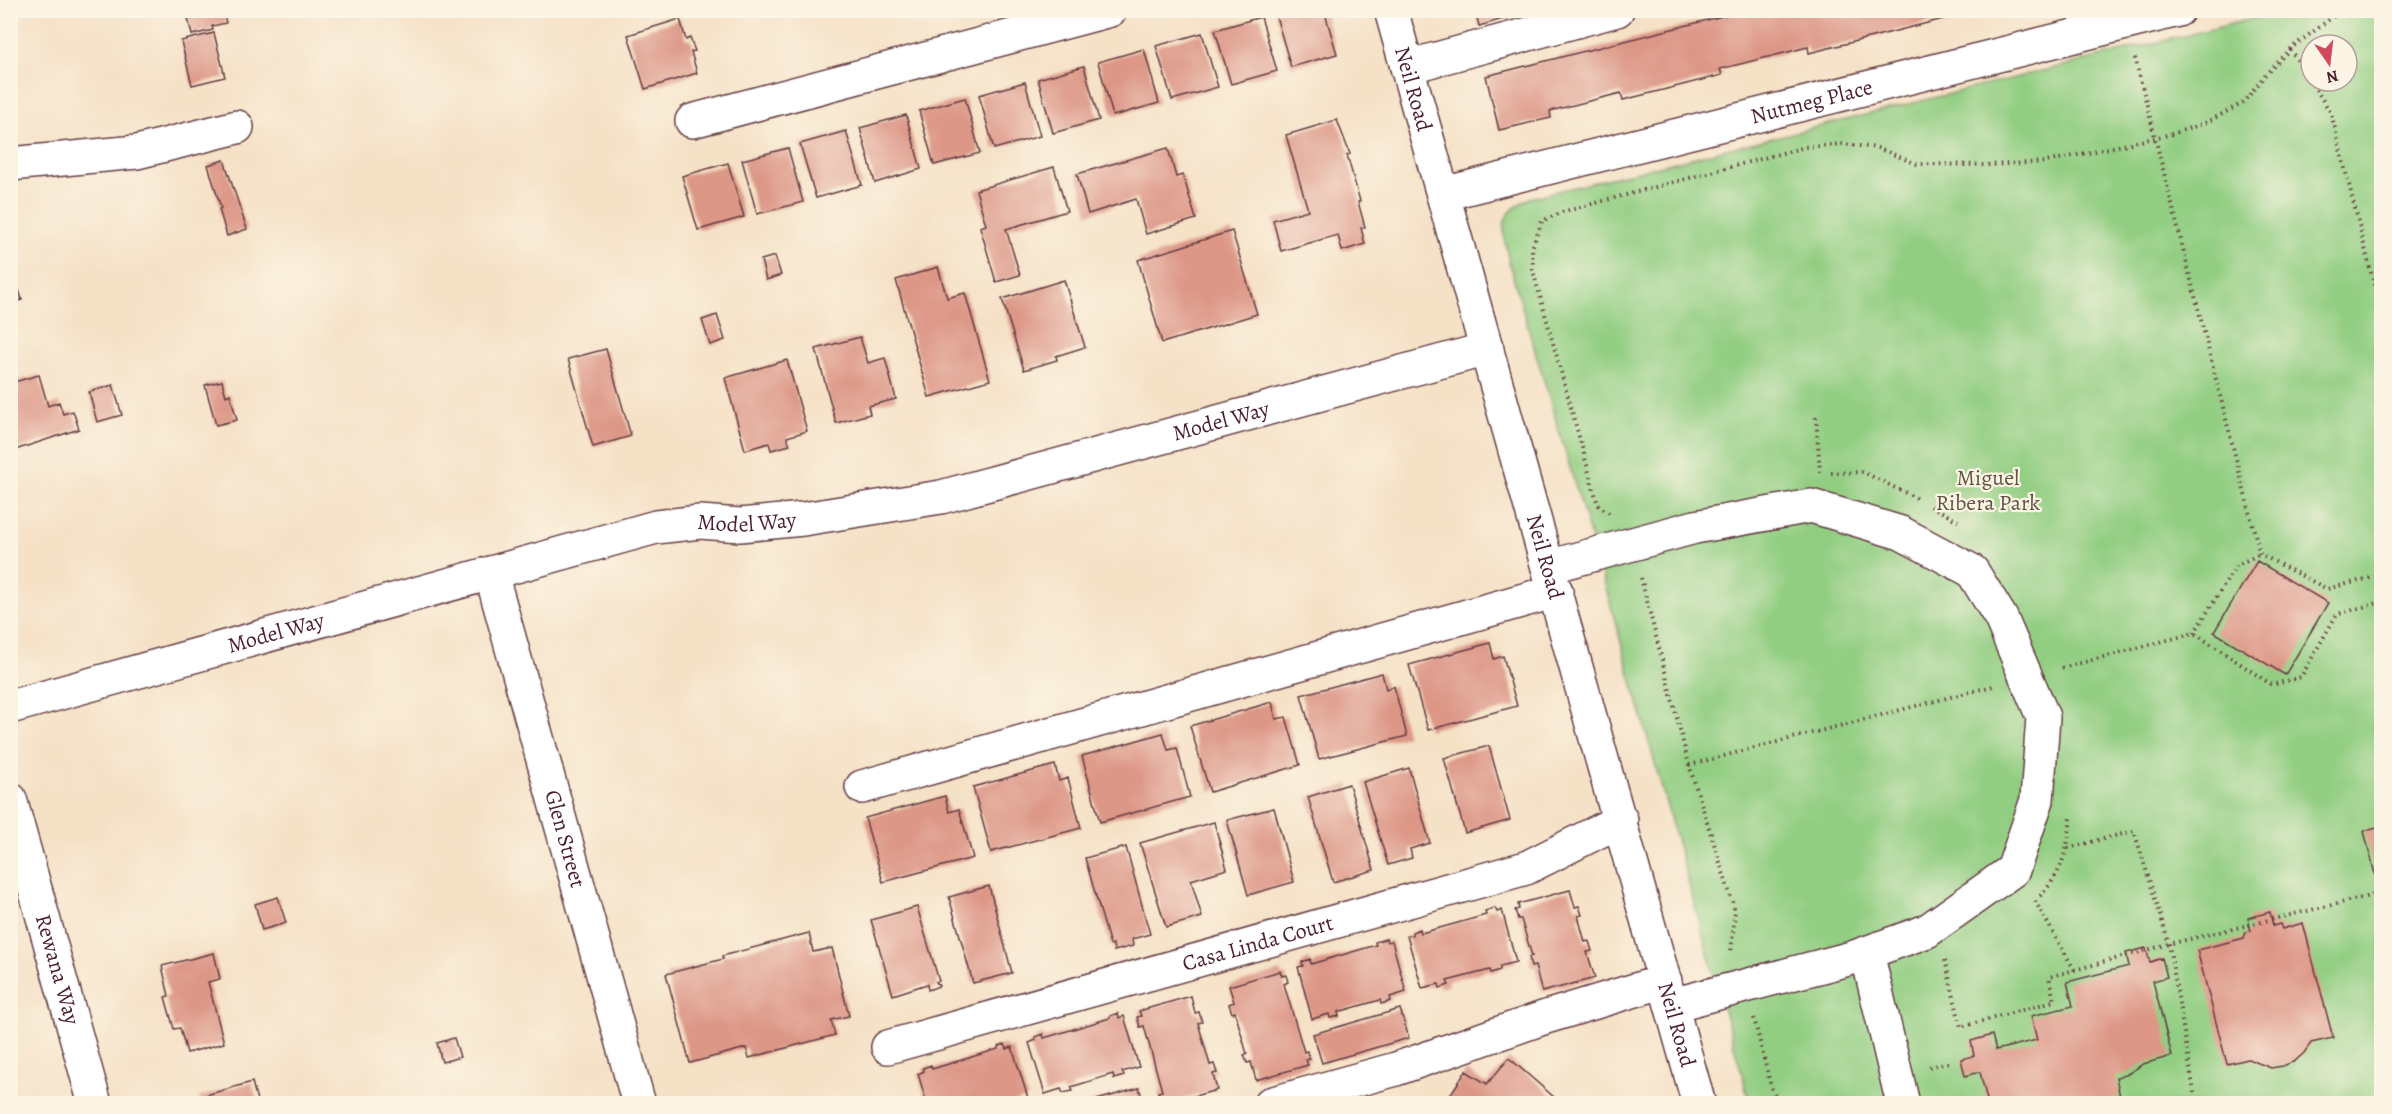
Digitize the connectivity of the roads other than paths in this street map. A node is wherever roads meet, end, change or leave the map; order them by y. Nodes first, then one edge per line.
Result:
1 (1110, 10) edge
2 (1391, 10) edge
3 (1617, 10) edge
4 (2178, 10) edge
5 (1407, 67) junction
6 (692, 122) dead end
7 (237, 127) dead end
8 (10, 164) edge
9 (1443, 194) junction
10 (1487, 349) junction
11 (491, 573) junction
12 (1552, 579) junction
13 (10, 707) edge
14 (862, 787) dead end
15 (10, 799) edge
16 (1621, 820) junction
17 (1867, 953) junction
18 (1668, 993) junction
19 (888, 1047) dead end
20 (95, 1104) edge
21 (639, 1104) edge
22 (1270, 1104) edge
23 (1700, 1104) edge
24 (1903, 1104) edge

1 - 6 street
2 - 5 street, Neil Road
3 - 5 street
4 - 9 street, Nutmeg Place
5 - 9 street, Neil Road
7 - 8 street
9 - 10 street, Neil Road
10 - 11 street, Model Way
10 - 12 street, Neil Road
11 - 13 street, Model Way
11 - 21 street, Glen Street
12 - 14 street
12 - 16 street, Neil Road
12 - 17 street
15 - 20 street, Rewana Way
16 - 18 street, Neil Road
16 - 19 street, Casa Linda Court
17 - 18 street
17 - 24 street
18 - 22 street
18 - 23 street, Neil Road

